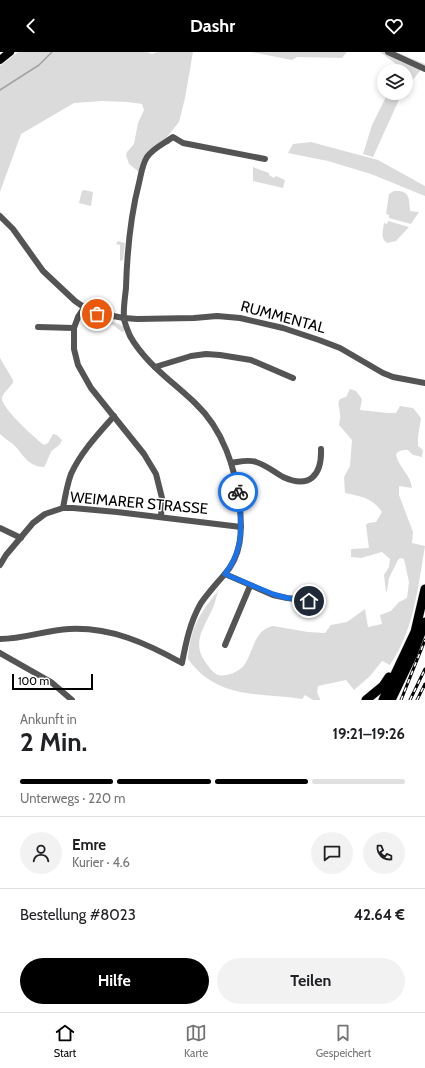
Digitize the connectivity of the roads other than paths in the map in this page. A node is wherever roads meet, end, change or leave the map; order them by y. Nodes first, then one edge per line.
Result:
1 (10, 52) edge
2 (388, 52) edge
3 (0, 60) edge
4 (425, 69) edge
5 (265, 159) dead end
6 (0, 216) edge
7 (84, 308) junction
8 (124, 318) junction
9 (38, 327) dead end
10 (74, 328) junction
11 (155, 367) junction
12 (293, 378) dead end
13 (425, 383) edge
14 (114, 416) junction
15 (321, 449) dead end
16 (231, 463) junction
17 (63, 508) junction
18 (161, 517) junction
19 (241, 527) junction
20 (0, 528) edge
21 (20, 538) junction
22 (0, 565) edge
23 (225, 574) junction
24 (250, 586) junction
25 (425, 589) edge
26 (320, 602) dead end
27 (425, 622) edge
28 (0, 639) edge
29 (225, 645) dead end
30 (0, 653) edge
31 (400, 664) junction
32 (72, 700) edge
33 (366, 700) edge
34 (383, 700) edge
35 (391, 700) edge

1 - 3 main road
2 - 4 street
5 - 8 street
6 - 7 street, RUMMENTAL
7 - 8 street, RUMMENTAL
7 - 10 street
8 - 11 street
8 - 13 street, RUMMENTAL
9 - 10 street
10 - 14 street
11 - 12 street
11 - 16 street
14 - 17 street
14 - 18 street
15 - 16 street
16 - 19 street
17 - 18 street, WEIMARER STRASSE
17 - 21 street, WEIMARER STRASSE
18 - 19 street, WEIMARER STRASSE
19 - 23 street
20 - 21 street
21 - 22 street, WEIMARER STRASSE
23 - 24 street
23 - 28 street
24 - 26 street
24 - 29 street
25 - 31 highway
27 - 35 highway
30 - 32 street
31 - 33 highway
31 - 34 highway

